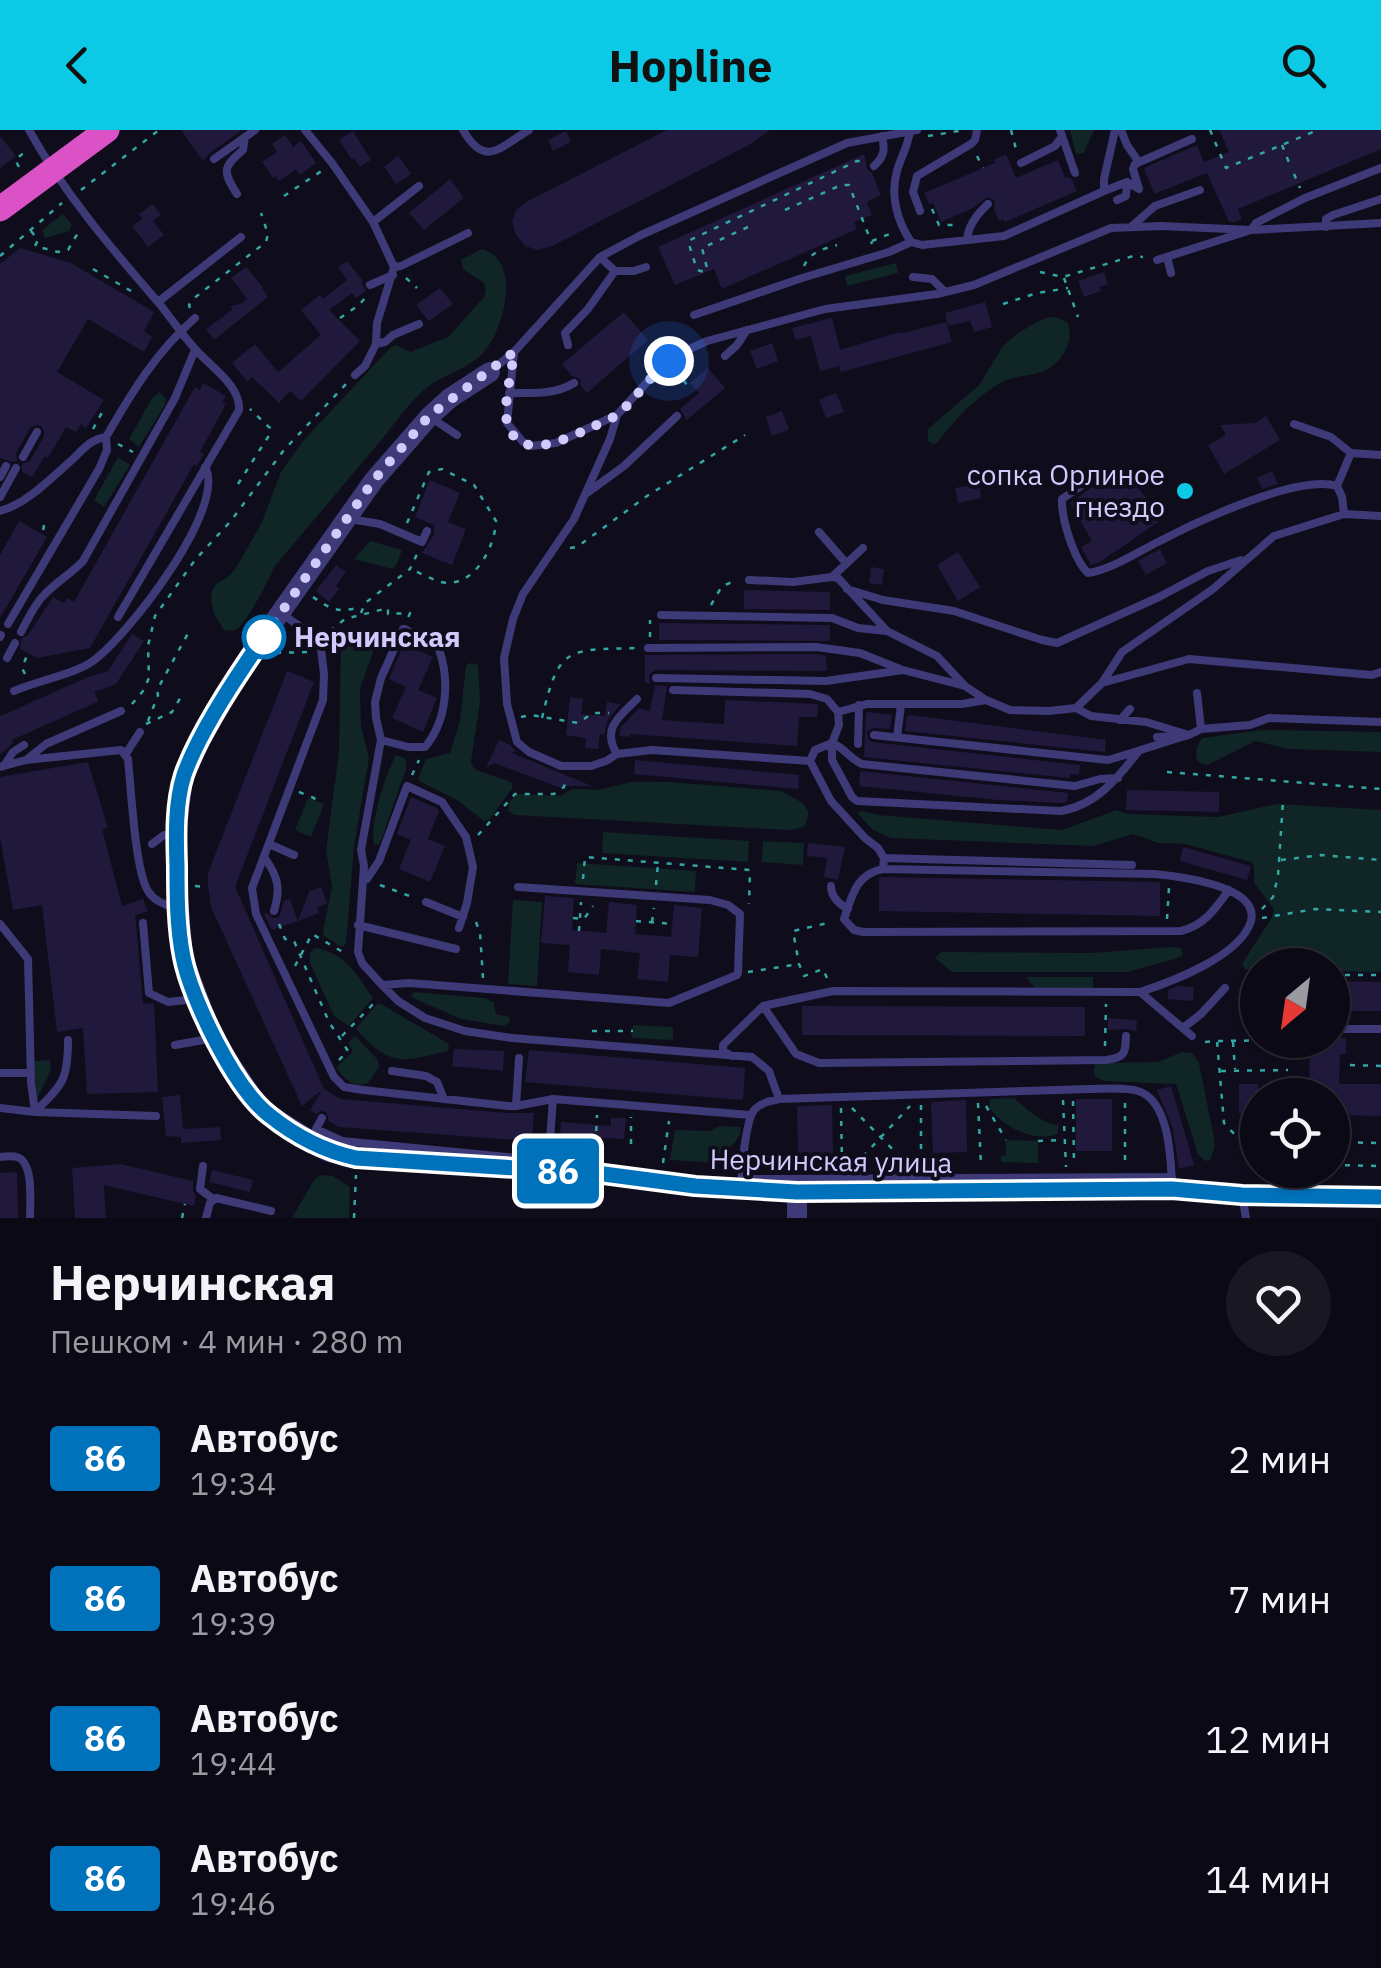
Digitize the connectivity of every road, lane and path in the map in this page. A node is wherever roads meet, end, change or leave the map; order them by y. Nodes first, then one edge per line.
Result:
1 (30, 130) edge
2 (107, 130) edge
3 (159, 130) edge
4 (255, 130) edge
5 (463, 130) edge
6 (528, 130) edge
7 (966, 130) edge
8 (977, 130) edge
9 (1011, 130) edge
10 (1118, 130) edge
11 (1210, 130) edge
12 (1318, 130) edge
13 (309, 131) edge
14 (914, 131) edge
15 (1060, 134) edge
16 (882, 136) junction
17 (926, 136) dead end
18 (245, 138) junction
19 (1192, 139) dead end
20 (971, 144) junction
21 (1282, 145) junction
22 (32, 147) dead end
23 (1015, 147) dead end
24 (214, 159) dead end
25 (1138, 161) junction
26 (1021, 163) dead end
27 (332, 164) junction
28 (869, 164) joint
29 (1290, 166) dead end
30 (983, 168) dead end
31 (1381, 168) edge
32 (53, 169) junction
33 (22, 172) dead end
34 (1075, 172) dead end
35 (1127, 182) junction
36 (419, 186) dead end
37 (1200, 190) dead end
38 (1104, 191) junction
39 (237, 194) dead end
40 (72, 196) junction
41 (284, 196) dead end
42 (1381, 198) edge
43 (1116, 200) dead end
44 (988, 204) dead end
45 (932, 207) dead end
46 (0, 209) edge
47 (786, 210) dead end
48 (920, 210) dead end
49 (261, 213) dead end
50 (372, 222) junction
51 (1381, 222) edge
52 (748, 226) dead end
53 (1132, 226) junction
54 (1326, 227) junction
55 (903, 230) junction
56 (1251, 230) junction
57 (31, 231) junction
58 (468, 233) dead end
59 (76, 236) dead end
60 (241, 236) dead end
61 (967, 236) junction
62 (871, 241) junction
63 (911, 242) junction
64 (836, 245) dead end
65 (0, 256) edge
66 (876, 256) junction
67 (600, 257) junction
68 (1168, 257) junction
69 (1157, 260) joint
70 (1020, 265) junction
71 (646, 266) dead end
72 (93, 269) dead end
73 (394, 271) junction
74 (615, 271) junction
75 (1171, 272) dead end
76 (914, 277) dead end
77 (1064, 277) junction
78 (802, 278) junction
79 (370, 285) joint
80 (1068, 288) junction
81 (946, 292) junction
82 (135, 293) dead end
83 (158, 302) junction
84 (1003, 304) dead end
85 (694, 314) dead end
86 (1078, 317) dead end
87 (195, 318) joint
88 (340, 318) dead end
89 (419, 324) dead end
90 (747, 330) junction
91 (180, 331) junction
92 (376, 344) junction
93 (568, 345) dead end
94 (195, 350) junction
95 (514, 352) junction
96 (726, 356) dead end
97 (490, 372) joint
98 (355, 375) joint
99 (683, 377) dead end
100 (574, 383) dead end
101 (689, 389) dead end
102 (509, 394) junction
103 (106, 407) dead end
104 (255, 413) dead end
105 (617, 415) junction
106 (429, 416) junction
107 (677, 416) dead end
108 (1294, 424) dead end
109 (38, 432) dead end
110 (457, 435) dead end
111 (745, 435) dead end
112 (106, 437) junction
113 (93, 440) junction
114 (1352, 453) junction
115 (1381, 455) edge
116 (23, 457) dead end
117 (142, 458) junction
118 (6, 466) dead end
119 (205, 467) junction
120 (16, 468) dead end
121 (1097, 475) dead end
122 (0, 477) edge
123 (238, 484) dead end
124 (1336, 486) junction
125 (587, 493) junction
126 (0, 497) edge
127 (0, 511) edge
128 (1344, 514) junction
129 (1381, 516) edge
130 (346, 518) junction
131 (44, 524) dead end
132 (427, 531) dead end
133 (820, 532) dead end
134 (402, 533) junction
135 (48, 535) dead end
136 (863, 548) dead end
137 (552, 551) junction
138 (418, 552) dead end
139 (1248, 557) junction
140 (846, 564) junction
141 (410, 569) junction
142 (832, 577) junction
143 (749, 580) joint
144 (300, 588) junction
145 (847, 589) junction
146 (362, 607) junction
147 (281, 613) junction
148 (360, 614) junction
149 (661, 615) joint
150 (705, 616) junction
151 (118, 617) dead end
152 (8, 624) dead end
153 (191, 628) dead end
154 (403, 629) junction
155 (886, 631) junction
156 (22, 632) dead end
157 (320, 640) junction
158 (15, 643) dead end
159 (648, 648) junction
160 (320, 651) junction
161 (28, 653) dead end
162 (274, 654) dead end
163 (7, 658) dead end
164 (23, 662) dead end
165 (903, 670) junction
166 (1381, 672) edge
167 (656, 678) dead end
168 (148, 682) junction
169 (1102, 683) junction
170 (964, 686) junction
171 (157, 690) junction
172 (673, 690) dead end
173 (14, 691) dead end
174 (1198, 693) dead end
175 (182, 695) dead end
176 (636, 699) dead end
177 (986, 700) junction
178 (859, 705) junction
179 (901, 705) junction
180 (1076, 708) junction
181 (1130, 709) dead end
182 (121, 711) joint
183 (838, 712) junction
184 (621, 713) junction
185 (510, 718) junction
186 (542, 718) junction
187 (1120, 720) junction
188 (1381, 722) edge
189 (143, 728) junction
190 (1201, 729) junction
191 (874, 735) dead end
192 (1156, 736) dead end
193 (1189, 736) junction
194 (897, 737) junction
195 (381, 740) junction
196 (832, 743) junction
197 (858, 744) dead end
198 (24, 745) dead end
199 (425, 747) junction
200 (1138, 752) junction
201 (617, 754) junction
202 (125, 755) junction
203 (26, 760) junction
204 (810, 761) junction
205 (2, 766) edge
206 (1167, 772) dead end
207 (1118, 778) junction
208 (408, 786) junction
209 (564, 787) dead end
210 (288, 788) junction
211 (1381, 789) edge
212 (317, 802) dead end
213 (1283, 802) dead end
214 (176, 834) junction
215 (467, 840) junction
216 (152, 844) dead end
217 (268, 844) junction
218 (294, 855) dead end
219 (264, 858) junction
220 (884, 858) junction
221 (1280, 860) junction
222 (1381, 860) edge
223 (658, 864) junction
224 (1132, 865) dead end
225 (883, 869) junction
226 (366, 878) junction
227 (583, 878) dead end
228 (656, 884) dead end
229 (831, 886) dead end
230 (518, 887) dead end
231 (1170, 888) dead end
232 (1229, 890) junction
233 (603, 892) junction
234 (1273, 897) dead end
235 (426, 902) joint
236 (749, 903) dead end
237 (581, 904) dead end
238 (848, 908) junction
239 (178, 910) junction
240 (274, 911) joint
241 (1381, 912) edge
242 (463, 917) junction
243 (573, 918) dead end
244 (580, 919) junction
245 (636, 921) dead end
246 (838, 921) dead end
247 (1251, 921) junction
248 (143, 923) dead end
249 (0, 924) edge
250 (672, 924) dead end
251 (358, 925) junction
252 (459, 928) dead end
253 (579, 931) dead end
254 (1166, 931) junction
255 (480, 933) dead end
256 (456, 949) dead end
257 (301, 956) junction
258 (362, 962) junction
259 (799, 964) junction
260 (823, 970) dead end
261 (737, 975) junction
262 (1350, 975) edge
263 (1381, 975) edge
264 (384, 988) junction
265 (1225, 988) dead end
266 (484, 990) junction
267 (1140, 992) junction
268 (197, 999) junction
269 (764, 1006) junction
270 (1106, 1006) dead end
271 (1183, 1028) junction
272 (1350, 1029) edge
273 (1381, 1029) edge
274 (1126, 1036) dead end
275 (1192, 1036) joint
276 (340, 1037) junction
277 (213, 1038) junction
278 (68, 1040) dead end
279 (1233, 1040) junction
280 (1240, 1040) edge
281 (1217, 1041) junction
282 (176, 1044) dead end
283 (732, 1056) junction
284 (519, 1058) dead end
285 (1106, 1060) junction
286 (1350, 1064) dead end
287 (1381, 1066) edge
288 (330, 1068) junction
289 (392, 1070) dead end
290 (1235, 1070) junction
291 (1288, 1070) dead end
292 (1220, 1072) junction
293 (0, 1073) edge
294 (31, 1073) junction
295 (344, 1087) junction
296 (1063, 1089) junction
297 (1125, 1090) junction
298 (978, 1092) junction
299 (920, 1094) dead end
300 (1075, 1095) dead end
301 (334, 1096) dead end
302 (444, 1099) junction
303 (553, 1099) junction
304 (778, 1099) junction
305 (597, 1104) junction
306 (516, 1106) junction
307 (632, 1106) junction
308 (0, 1108) edge
309 (671, 1110) junction
310 (854, 1110) dead end
311 (35, 1112) junction
312 (156, 1116) dead end
313 (750, 1116) junction
314 (979, 1116) dead end
315 (322, 1118) dead end
316 (842, 1120) dead end
317 (921, 1120) dead end
318 (307, 1132) junction
319 (1240, 1137) edge
320 (881, 1138) junction
321 (1006, 1140) dead end
322 (1064, 1140) junction
323 (1038, 1141) dead end
324 (1350, 1142) edge
325 (1381, 1143) edge
326 (631, 1144) dead end
327 (746, 1146) junction
328 (595, 1153) dead end
329 (0, 1156) edge
330 (356, 1158) junction
331 (662, 1164) dead end
332 (1350, 1165) edge
333 (203, 1166) dead end
334 (1381, 1166) edge
335 (1125, 1176) junction
336 (1070, 1177) junction
337 (921, 1178) junction
338 (982, 1178) junction
339 (842, 1179) junction
340 (1172, 1183) junction
341 (742, 1184) junction
342 (794, 1186) junction
343 (1242, 1195) junction
344 (1381, 1197) edge
345 (213, 1199) junction
346 (185, 1204) dead end
347 (270, 1210) dead end
348 (30, 1218) edge
349 (182, 1218) edge
350 (206, 1218) edge
351 (354, 1218) edge
352 (797, 1218) edge
353 (1246, 1218) edge

1 - 32 lane
2 - 32 highway
3 - 40 path
4 - 18 lane
5 - 6 lane
7 - 17 path
8 - 20 lane
9 - 23 path
10 - 25 lane
10 - 38 lane
11 - 21 path
12 - 21 path
13 - 27 lane
14 - 16 lane
14 - 55 lane
15 - 26 lane
15 - 34 lane
16 - 28 lane
16 - 67 lane
18 - 24 lane
18 - 39 lane
19 - 25 lane
20 - 30 path
20 - 48 lane
21 - 29 path
22 - 33 path
25 - 35 lane
27 - 41 path
27 - 50 lane
28 - 52 path
31 - 56 lane
32 - 40 lane
32 - 46 highway
35 - 38 lane
35 - 43 lane
36 - 50 lane
37 - 53 lane
38 - 61 lane
40 - 57 path
40 - 83 lane
42 - 54 lane
44 - 61 lane
45 - 61 path
47 - 62 path
49 - 87 path
50 - 73 lane
51 - 54 lane
53 - 56 lane
53 - 70 lane
54 - 56 lane
55 - 62 path
55 - 63 lane
56 - 68 lane
57 - 59 path
57 - 65 path
58 - 73 lane
60 - 83 lane
61 - 63 lane
62 - 66 path
63 - 66 lane
64 - 78 path
66 - 78 lane
67 - 74 lane
67 - 95 lane
68 - 69 lane
68 - 75 lane
69 - 77 path
70 - 77 path
70 - 81 lane
71 - 74 lane
72 - 82 path
73 - 79 lane
73 - 92 lane
74 - 93 lane
76 - 81 lane
77 - 80 path
78 - 85 lane
79 - 88 path
80 - 84 path
80 - 86 path
81 - 90 lane
83 - 91 lane
87 - 91 lane
89 - 92 lane
90 - 96 lane
90 - 105 lane
91 - 94 lane
91 - 112 lane
92 - 98 lane
94 - 117 lane
94 - 119 lane
95 - 97 lane
95 - 102 lane
97 - 106 street, Нерчинская улица
98 - 168 path
99 - 101 path
100 - 102 lane
102 - 105 lane
103 - 113 path
104 - 123 path
105 - 125 lane
106 - 110 lane
106 - 130 street, Нерчинская улица
107 - 125 lane
108 - 114 lane
109 - 116 lane
111 - 137 path
112 - 113 lane
112 - 117 path
112 - 152 lane
113 - 127 lane
114 - 115 lane
114 - 124 lane
117 - 156 lane
118 - 122 lane
119 - 151 lane
119 - 173 lane
120 - 126 lane
121 - 124 lane
124 - 128 lane
125 - 137 lane
128 - 129 lane
128 - 139 lane
130 - 134 lane
130 - 144 street, Нерчинская улица
131 - 135 path
132 - 134 lane
133 - 140 lane
134 - 141 path
136 - 140 lane
137 - 185 lane
138 - 141 path
139 - 145 lane
139 - 169 lane
140 - 142 lane
141 - 146 path
142 - 143 lane
142 - 145 lane
143 - 150 path
144 - 146 path
144 - 147 street, Нерчинская улица
145 - 155 lane
146 - 148 path
147 - 157 lane
147 - 214 street, Нерчинская улица
148 - 154 path
148 - 157 path
149 - 150 lane
149 - 159 path
150 - 155 lane
153 - 171 path
154 - 195 lane
154 - 199 lane
155 - 170 lane
157 - 160 lane
158 - 163 lane
159 - 165 lane
159 - 186 path
160 - 162 path
160 - 210 lane
161 - 164 path
165 - 167 lane
165 - 170 lane
166 - 169 lane
168 - 171 path
168 - 182 path
169 - 180 lane
170 - 177 lane
171 - 189 path
172 - 183 lane
174 - 190 lane
175 - 189 path
176 - 184 lane
177 - 179 lane
177 - 180 lane
178 - 179 lane
178 - 183 lane
178 - 197 lane
179 - 194 lane
180 - 187 lane
181 - 187 lane
182 - 203 lane
183 - 196 lane
184 - 186 path
184 - 201 lane
185 - 186 path
185 - 201 lane
187 - 193 lane
188 - 190 lane
189 - 202 lane
190 - 193 lane
191 - 194 lane
192 - 193 lane
193 - 200 lane
194 - 200 lane
195 - 199 lane
195 - 226 lane
196 - 204 lane
196 - 207 lane
196 - 207 lane
198 - 205 lane
199 - 208 path
200 - 207 lane
201 - 204 lane
202 - 203 lane
202 - 239 lane
203 - 205 lane
204 - 220 lane
206 - 211 path
208 - 215 lane
208 - 226 lane
209 - 215 path
210 - 212 path
210 - 217 lane
213 - 221 path
214 - 216 lane
214 - 239 street, Нерчинская улица
215 - 242 lane
217 - 218 lane
217 - 219 lane
219 - 240 lane
219 - 288 lane
220 - 224 lane
220 - 225 lane
221 - 222 path
221 - 234 path
223 - 227 path
223 - 228 path
223 - 236 path
225 - 232 lane
225 - 238 lane
226 - 235 path
226 - 251 lane
229 - 238 lane
230 - 233 lane
231 - 254 path
232 - 247 lane
232 - 254 lane
233 - 244 path
233 - 261 lane
235 - 242 lane
237 - 244 path
238 - 254 lane
239 - 268 street, Нерчинская улица
240 - 257 path
241 - 247 path
242 - 252 lane
243 - 244 path
244 - 253 path
245 - 250 path
246 - 259 path
247 - 267 lane
248 - 268 lane
249 - 294 lane
251 - 256 lane
251 - 258 lane
255 - 266 path
257 - 258 path
257 - 276 path
258 - 264 lane
259 - 260 path
259 - 261 path
261 - 266 lane
262 - 263 path
264 - 266 lane
264 - 276 path
264 - 283 lane
265 - 271 lane
267 - 269 lane
267 - 271 lane
268 - 277 street, Нерчинская улица
269 - 283 lane
269 - 285 lane
270 - 285 path
271 - 275 lane
272 - 273 lane
274 - 285 lane
275 - 281 path
276 - 288 path
277 - 282 lane
277 - 318 street, Нерчинская улица
278 - 311 lane
279 - 280 path
279 - 281 path
279 - 290 path
281 - 292 path
283 - 304 lane
284 - 306 lane
286 - 287 path
288 - 295 lane
289 - 302 lane
290 - 291 path
290 - 292 path
292 - 319 path
293 - 294 lane
294 - 311 lane
295 - 301 lane
295 - 302 lane
296 - 297 lane
296 - 298 lane
296 - 322 path
297 - 335 path
297 - 340 lane
298 - 304 lane
298 - 321 path
299 - 320 path
300 - 336 path
302 - 306 lane
303 - 305 lane
303 - 306 lane
303 - 318 lane
304 - 313 lane
305 - 307 lane
305 - 328 path
307 - 309 lane
307 - 326 path
308 - 311 lane
309 - 313 lane
309 - 331 path
310 - 320 path
311 - 312 lane
313 - 327 lane
314 - 338 path
315 - 318 lane
316 - 339 path
317 - 337 path
318 - 330 street, Нерчинская улица
320 - 337 path
320 - 339 path
322 - 323 path
322 - 336 path
324 - 325 path
327 - 341 lane
327 - 342 path
329 - 348 lane
330 - 341 street, Нерчинская улица
330 - 351 path
332 - 334 path
333 - 345 lane
335 - 336 lane
335 - 340 lane
336 - 338 lane
337 - 338 lane
337 - 339 lane
339 - 342 lane
340 - 342 street, Нерчинская улица
340 - 343 street, Нерчинская улица
341 - 342 street, Нерчинская улица
342 - 352 street
343 - 344 street, Нерчинская улица
343 - 353 lane
345 - 347 lane
345 - 350 lane
346 - 349 path

